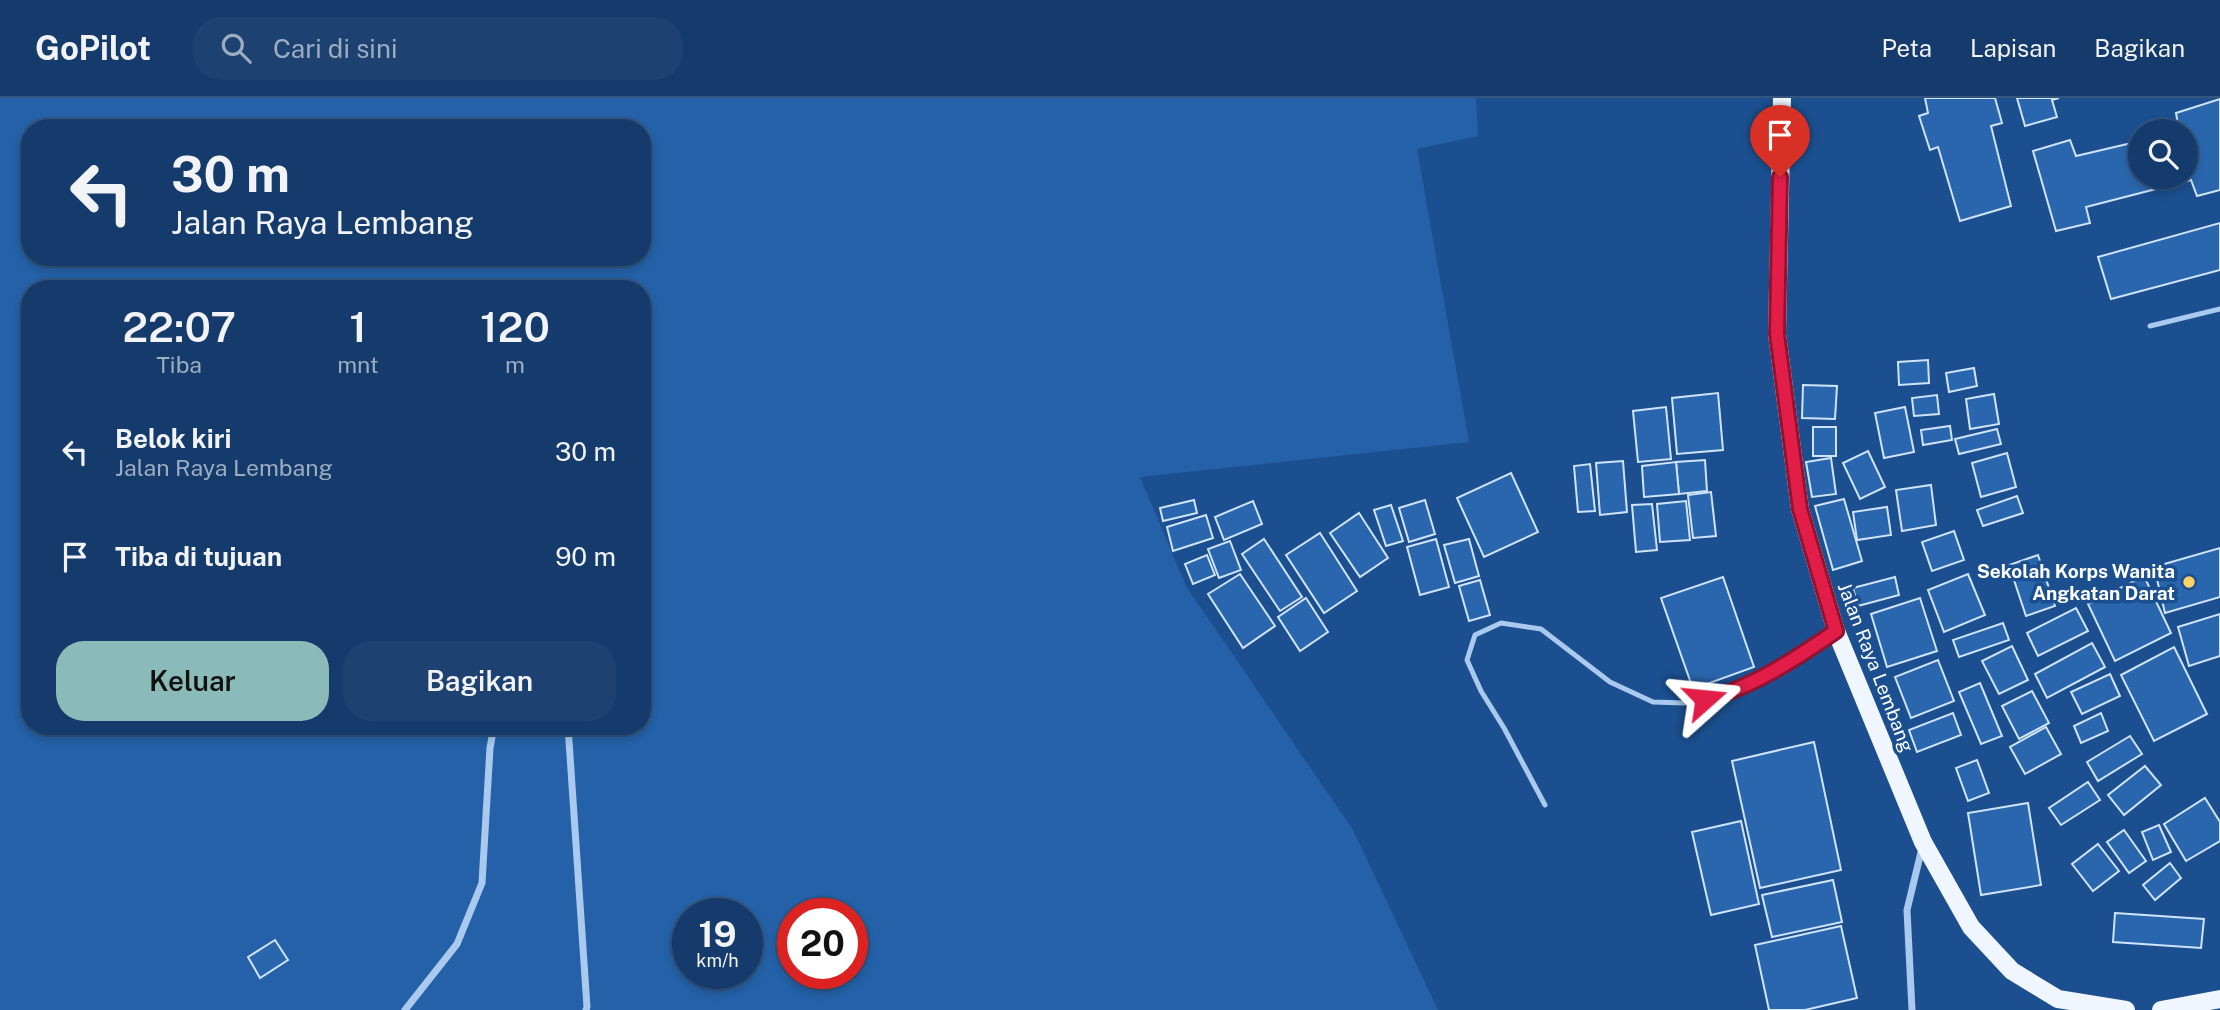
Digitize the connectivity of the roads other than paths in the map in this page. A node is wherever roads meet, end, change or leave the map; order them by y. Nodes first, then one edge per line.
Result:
1 (1782, 98) edge
2 (2220, 309) edge
3 (2150, 326) dead end
4 (1836, 631) junction
5 (493, 735) edge
6 (569, 735) edge
7 (1545, 805) dead end
8 (1923, 842) junction
9 (2220, 999) edge
10 (405, 1010) edge
11 (586, 1010) edge
12 (1912, 1010) edge
13 (2126, 1010) edge
14 (2161, 1010) edge

1 - 4 main road, Jalan Raya Lembang
2 - 3 lane
4 - 7 lane
4 - 8 main road, Jalan Raya Lembang
5 - 10 street
6 - 11 street
8 - 12 street
8 - 13 main road, Jalan Raya Lembang
9 - 14 main road

